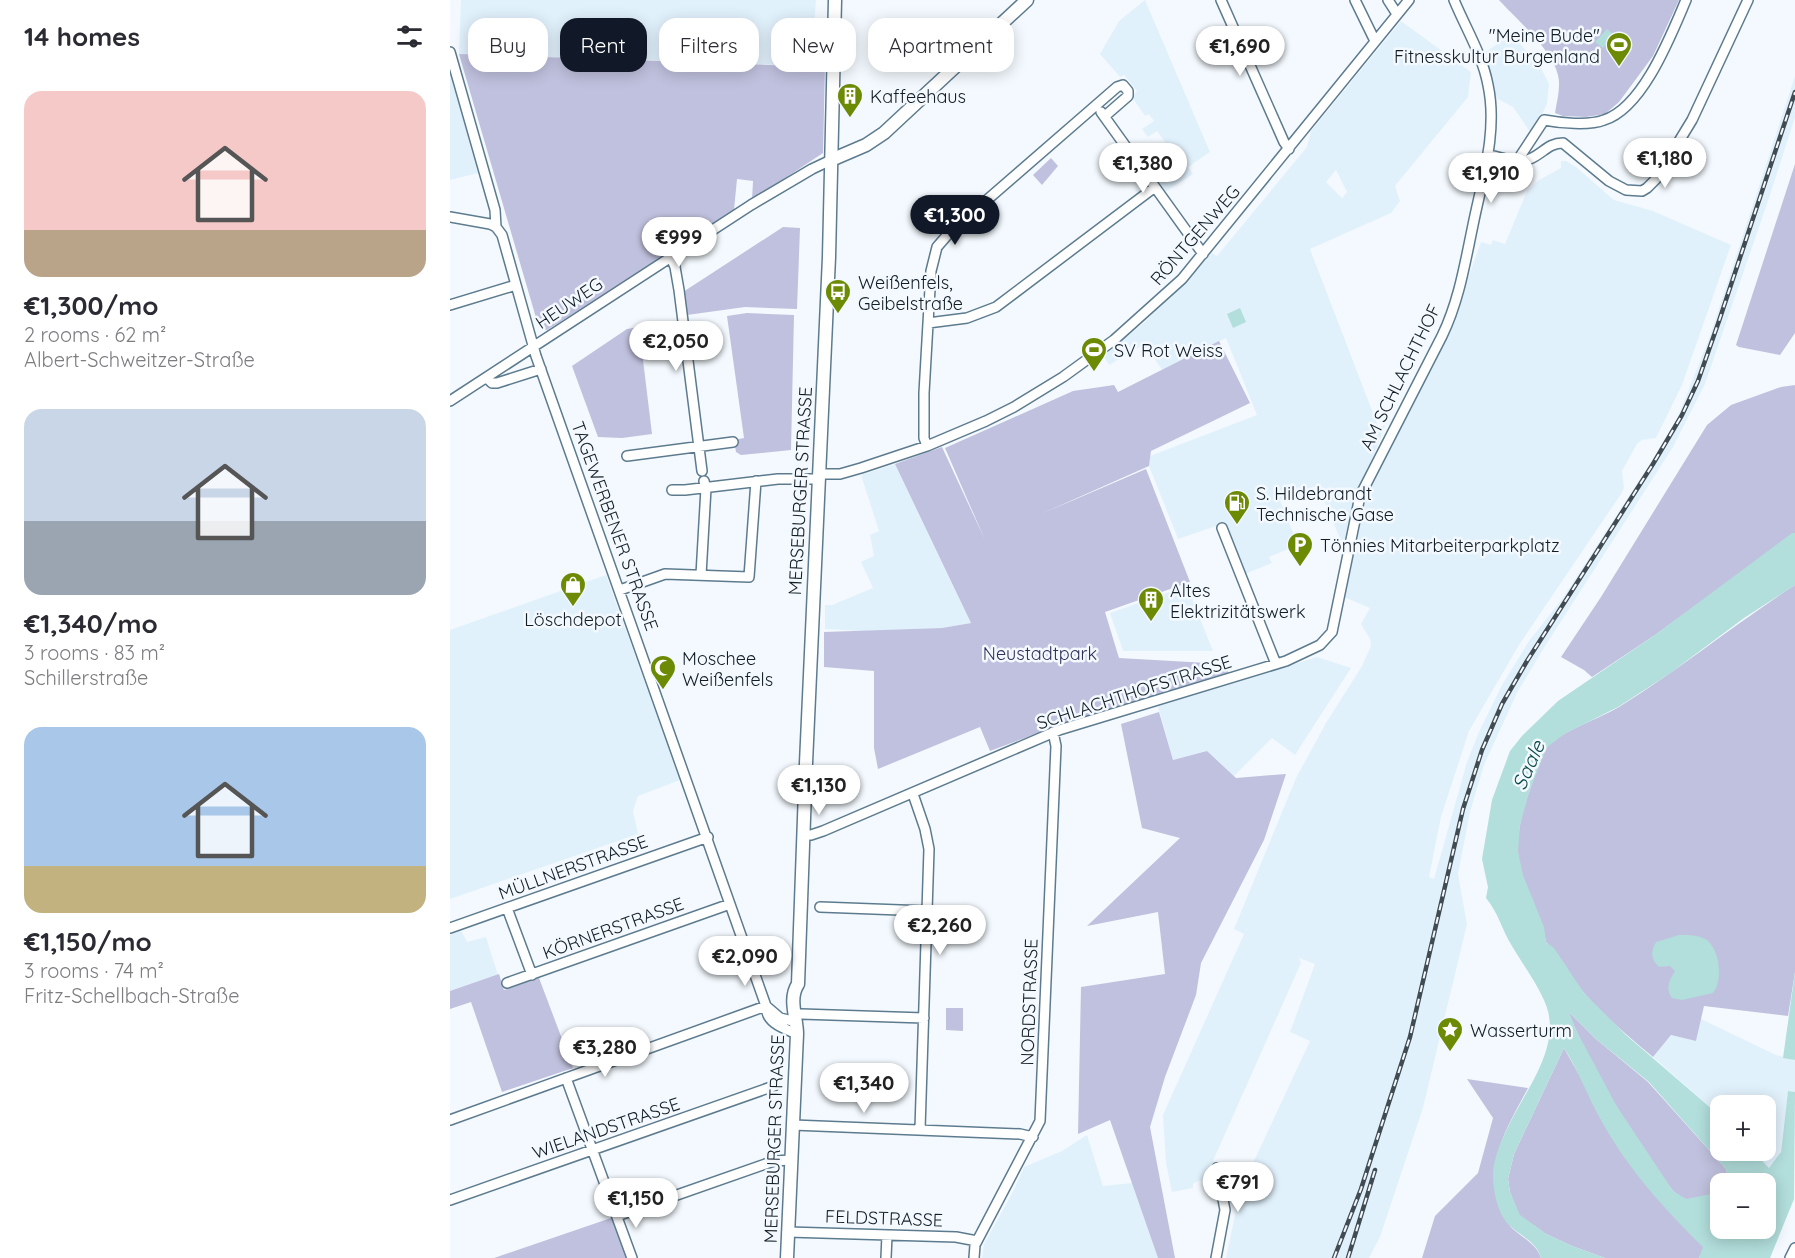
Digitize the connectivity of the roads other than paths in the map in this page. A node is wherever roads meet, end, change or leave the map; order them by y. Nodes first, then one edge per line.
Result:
1 (835, 0) edge
2 (1027, 0) edge
3 (1221, 0) edge
4 (1355, 0) edge
5 (1388, 0) edge
6 (1408, 0) edge
7 (1454, 0) edge
8 (1686, 0) edge
9 (1748, 0) edge
10 (1397, 14) junction
11 (1375, 41) junction
12 (450, 52) edge
13 (1096, 105) junction
14 (1105, 116) junction
15 (1289, 149) junction
16 (1488, 155) junction
17 (831, 160) junction
18 (1520, 160) junction
19 (1155, 188) junction
20 (450, 218) edge
21 (496, 227) junction
22 (1203, 254) junction
23 (671, 257) junction
24 (516, 285) junction
25 (450, 306) edge
26 (928, 323) junction
27 (534, 347) junction
28 (541, 369) junction
29 (487, 378) junction
30 (450, 401) edge
31 (733, 442) dead end
32 (700, 446) junction
33 (927, 446) junction
34 (627, 456) dead end
35 (819, 477) junction
36 (704, 480) junction
37 (756, 481) junction
38 (672, 490) dead end
39 (1222, 528) dead end
40 (701, 575) junction
41 (620, 590) junction
42 (1307, 653) joint
43 (1276, 664) junction
44 (1053, 732) junction
45 (913, 794) junction
46 (803, 835) junction
47 (708, 837) junction
48 (730, 904) junction
49 (820, 907) dead end
50 (507, 908) junction
51 (927, 911) junction
52 (450, 928) edge
53 (532, 975) junction
54 (507, 983) dead end
55 (766, 1006) junction
56 (924, 1018) junction
57 (798, 1023) junction
58 (566, 1078) junction
59 (774, 1086) dead end
60 (450, 1120) edge
61 (799, 1125) junction
62 (920, 1129) junction
63 (1033, 1137) junction
64 (593, 1149) junction
65 (791, 1160) junction
66 (1217, 1168) dead end
67 (450, 1200) edge
68 (617, 1216) junction
69 (788, 1232) junction
70 (887, 1235) junction
71 (977, 1241) junction
72 (1795, 1248) edge
73 (632, 1258) edge
74 (787, 1258) edge
75 (886, 1258) edge
76 (974, 1258) edge
77 (1216, 1258) edge
78 (1790, 1258) edge

1 - 17 main road, MERSEBURGER STRASSE
2 - 17 main road
3 - 15 street
4 - 11 street
5 - 10 street
6 - 10 street, RÖNTGENWEG
7 - 16 street, AM SCHLACHTHOF
8 - 18 street
9 - 18 street
10 - 11 street, RÖNTGENWEG
11 - 15 street, RÖNTGENWEG
12 - 21 street, TAGEWERBENER STRASSE
13 - 14 street
13 - 14 street
13 - 26 street
14 - 19 street
15 - 22 street, RÖNTGENWEG
16 - 18 street
16 - 42 street, AM SCHLACHTHOF
17 - 23 street, HEUWEG
17 - 35 main road, MERSEBURGER STRASSE
19 - 22 street
19 - 26 street
20 - 21 street
21 - 24 street, TAGEWERBENER STRASSE
22 - 33 street, RÖNTGENWEG
23 - 27 street, HEUWEG
23 - 32 street
24 - 25 street
24 - 27 street, TAGEWERBENER STRASSE
26 - 33 street
27 - 28 street, TAGEWERBENER STRASSE
27 - 29 street, HEUWEG
28 - 29 street
28 - 41 street, TAGEWERBENER STRASSE
29 - 30 street, HEUWEG
31 - 32 street
32 - 34 street
32 - 36 street
33 - 35 street, RÖNTGENWEG
35 - 37 street, RÖNTGENWEG
35 - 46 main road, MERSEBURGER STRASSE
36 - 37 street, RÖNTGENWEG
36 - 38 street, RÖNTGENWEG
36 - 40 street
37 - 40 street
39 - 43 street
40 - 41 street
41 - 47 street, TAGEWERBENER STRASSE
42 - 43 street, SCHLACHTHOFSTRASSE
43 - 44 street, SCHLACHTHOFSTRASSE
44 - 45 street, SCHLACHTHOFSTRASSE
44 - 63 street, NORDSTRASSE
45 - 46 street, SCHLACHTHOFSTRASSE
45 - 51 street
46 - 57 main road, MERSEBURGER STRASSE
47 - 48 street, TAGEWERBENER STRASSE
47 - 50 street, MÜLLNERSTRASSE
48 - 53 street, KÖRNERSTRASSE
48 - 55 street, TAGEWERBENER STRASSE
49 - 51 street
50 - 52 street, MÜLLNERSTRASSE
50 - 53 street
51 - 56 street
53 - 54 street, KÖRNERSTRASSE
55 - 57 street
55 - 58 street
56 - 57 street
56 - 62 street
57 - 61 main road, MERSEBURGER STRASSE
58 - 60 street
58 - 64 street
59 - 64 street, WIELANDSTRASSE
61 - 62 street
61 - 65 main road, MERSEBURGER STRASSE
62 - 63 street
63 - 71 street, NORDSTRASSE
64 - 67 street, WIELANDSTRASSE
64 - 68 street
65 - 68 street
65 - 69 main road, MERSEBURGER STRASSE
66 - 77 street
68 - 73 street
69 - 70 street, FELDSTRASSE
69 - 74 main road, MERSEBURGER STRASSE
70 - 71 street, FELDSTRASSE
70 - 75 street
71 - 76 street, NORDSTRASSE
72 - 78 street

